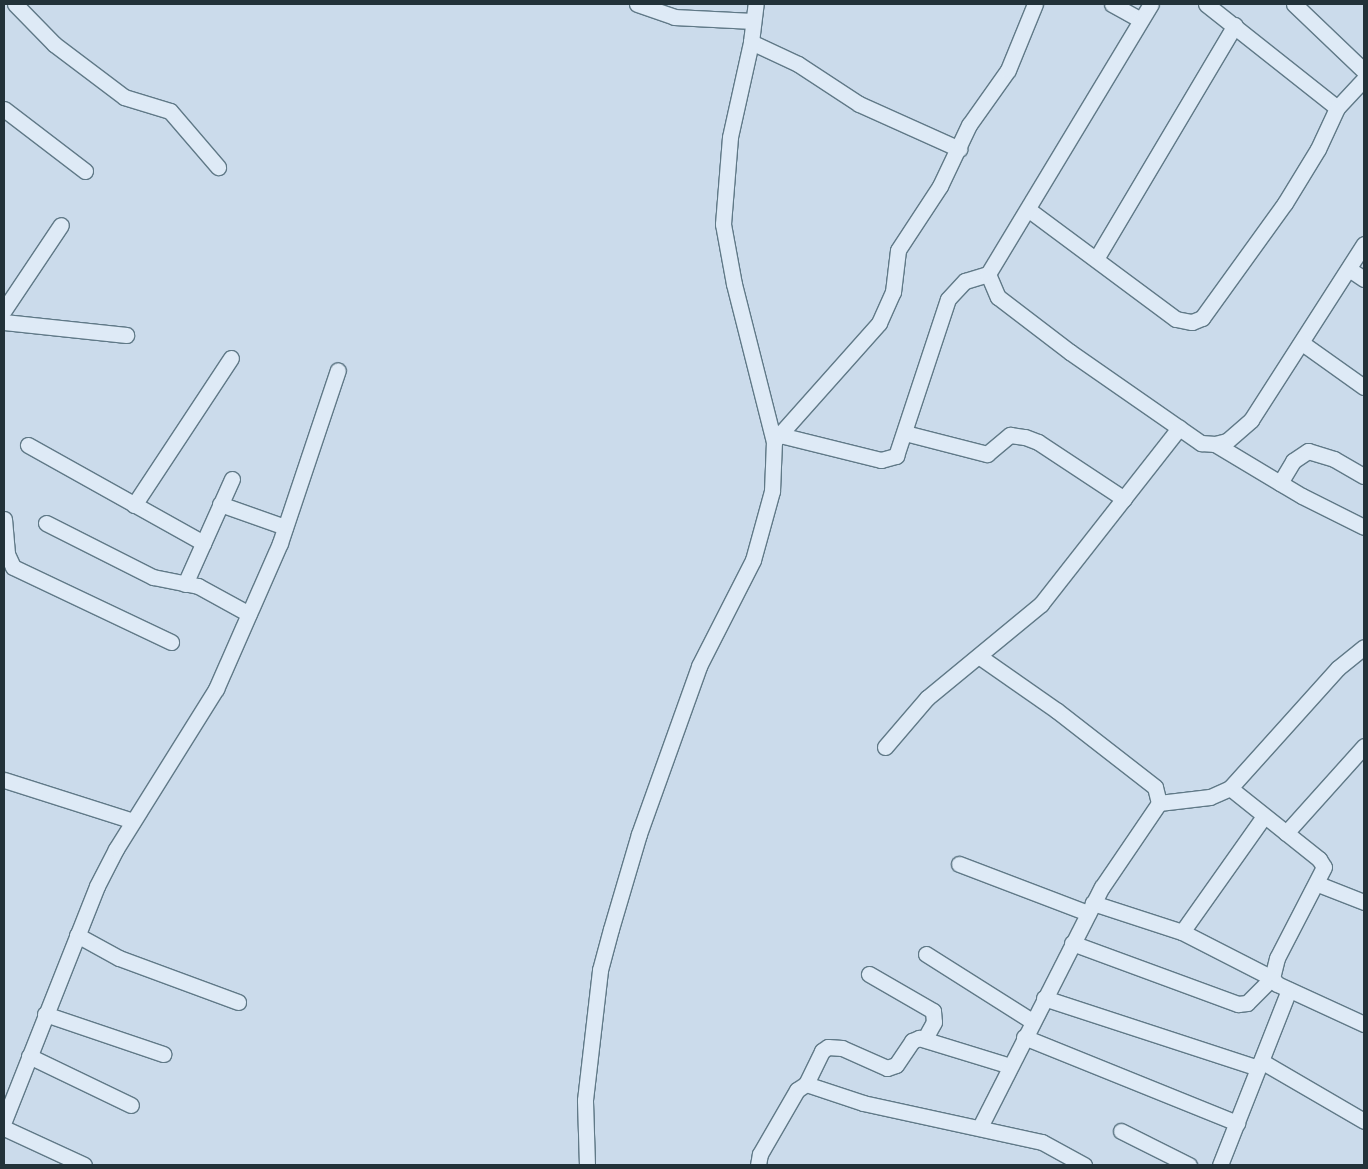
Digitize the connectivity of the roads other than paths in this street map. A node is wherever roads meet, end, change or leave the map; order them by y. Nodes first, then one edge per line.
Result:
1 (15, 4) edge
2 (637, 4) edge
3 (756, 4) edge
4 (1035, 4) edge
5 (1112, 4) edge
6 (1151, 4) edge
7 (1206, 4) edge
8 (1294, 4) edge
9 (1139, 19) junction
10 (753, 21) junction
11 (1235, 25) junction
12 (752, 42) junction
13 (1364, 71) edge
14 (1364, 79) edge
15 (1336, 108) junction
16 (4, 109) edge
17 (959, 149) junction
18 (218, 167) dead end
19 (86, 171) dead end
20 (1029, 210) junction
21 (61, 226) dead end
22 (1364, 244) edge
23 (1096, 259) junction
24 (1349, 269) junction
25 (988, 274) junction
26 (1364, 279) edge
27 (4, 310) edge
28 (4, 322) edge
29 (126, 335) dead end
30 (1302, 344) junction
31 (231, 358) dead end
32 (338, 370) dead end
33 (1364, 387) edge
34 (1179, 428) junction
35 (905, 433) junction
36 (777, 438) junction
37 (1215, 444) junction
38 (28, 445) dead end
39 (1364, 476) edge
40 (232, 479) dead end
41 (1280, 483) junction
42 (1124, 499) junction
43 (220, 504) junction
44 (134, 505) junction
45 (4, 519) edge
46 (46, 523) dead end
47 (1364, 527) edge
48 (285, 528) junction
49 (203, 543) junction
50 (185, 584) junction
51 (248, 614) junction
52 (171, 642) dead end
53 (1364, 647) edge
54 (980, 657) junction
55 (1364, 746) edge
56 (884, 747) dead end
57 (4, 780) edge
58 (1230, 788) junction
59 (1159, 803) junction
60 (1264, 816) junction
61 (133, 821) junction
62 (1286, 833) junction
63 (959, 864) dead end
64 (1318, 884) junction
65 (1364, 902) edge
66 (1090, 908) junction
67 (1182, 932) junction
68 (77, 935) junction
69 (1072, 943) junction
70 (926, 954) dead end
71 (869, 974) dead end
72 (1272, 978) junction
73 (1289, 990) junction
74 (1044, 998) junction
75 (238, 1002) dead end
76 (45, 1014) junction
77 (1032, 1021) junction
78 (1364, 1024) edge
79 (1024, 1037) junction
80 (925, 1038) junction
81 (163, 1054) dead end
82 (29, 1056) junction
83 (1260, 1064) junction
84 (1010, 1066) junction
85 (806, 1084) junction
86 (131, 1105) dead end
87 (4, 1121) edge
88 (1364, 1121) edge
89 (1237, 1123) junction
90 (980, 1127) junction
91 (4, 1128) edge
92 (1122, 1131) dead end
93 (84, 1165) edge
94 (587, 1165) edge
95 (758, 1165) edge
96 (1084, 1165) edge
97 (1189, 1165) edge
98 (1220, 1165) edge

1 - 18 street
2 - 10 street
3 - 10 street
4 - 17 street
5 - 9 street
6 - 9 street
7 - 11 street
8 - 13 street
9 - 20 street
10 - 12 street
11 - 15 street
11 - 23 street
12 - 17 street
12 - 36 street
14 - 15 street
15 - 23 street
16 - 19 street
17 - 36 street
20 - 23 street
20 - 25 street
21 - 27 street
22 - 24 street
24 - 26 street
24 - 30 street
25 - 34 street
25 - 35 street
28 - 29 street
30 - 33 street
30 - 37 street
31 - 44 street
32 - 48 street
34 - 37 street
34 - 42 street
35 - 36 street
35 - 42 street
36 - 94 street
37 - 41 street
38 - 44 street
39 - 41 street
40 - 43 street
41 - 47 street
42 - 54 street
43 - 48 street
43 - 49 street
44 - 49 street
45 - 52 street
46 - 50 street
48 - 51 street
49 - 50 street
50 - 51 street
51 - 61 street
53 - 58 street
54 - 56 street
54 - 59 street
55 - 62 street
57 - 61 street
58 - 59 street
58 - 60 street
59 - 66 street
60 - 62 street
60 - 67 street
61 - 68 street
62 - 64 street
63 - 66 street
64 - 65 street
64 - 72 street
66 - 67 street
66 - 69 street
67 - 72 street
68 - 75 street
68 - 76 street
69 - 72 street
69 - 74 street
70 - 77 street
71 - 80 street
72 - 73 street
73 - 78 street
73 - 83 street
74 - 77 street
74 - 83 street
76 - 81 street
76 - 82 street
77 - 79 street
79 - 84 street
79 - 89 street
80 - 84 street
80 - 85 street
82 - 86 street
82 - 87 street
83 - 88 street
83 - 89 street
84 - 90 street
85 - 90 street
85 - 95 street
89 - 98 street
90 - 96 street
91 - 93 street
92 - 97 street

